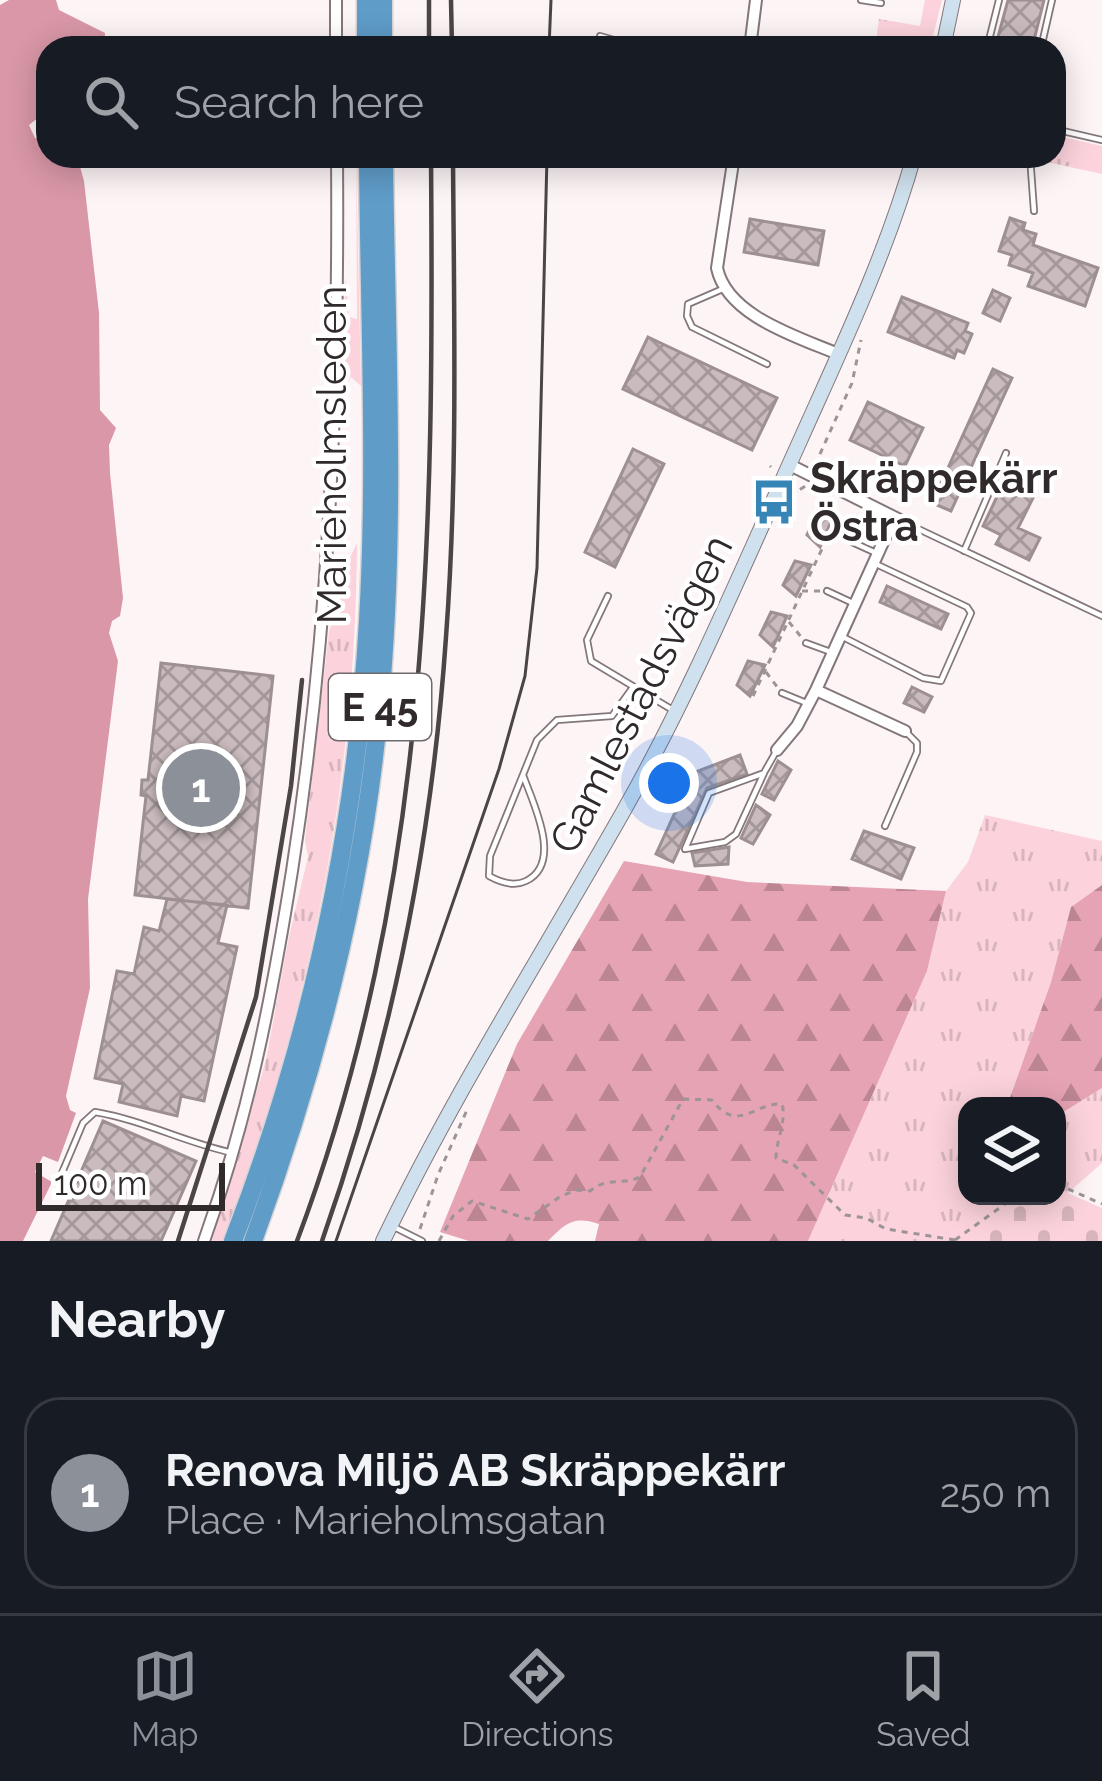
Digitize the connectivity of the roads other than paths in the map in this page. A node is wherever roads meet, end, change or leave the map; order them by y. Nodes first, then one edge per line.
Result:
1 (336, 0) edge
2 (366, 0) edge
3 (383, 0) edge
4 (757, 0) edge
5 (861, 0) edge
6 (953, 0) edge
7 (999, 0) edge
8 (1052, 0) edge
9 (880, 3) dead end
10 (336, 36) edge
11 (366, 36) edge
12 (383, 36) edge
13 (752, 36) edge
14 (946, 36) edge
15 (990, 36) edge
16 (1044, 36) edge
17 (1066, 132) edge
18 (1102, 140) edge
19 (337, 168) edge
20 (368, 168) edge
21 (384, 168) edge
22 (732, 168) edge
23 (909, 168) edge
24 (1031, 168) edge
25 (1034, 211) dead end
26 (724, 288) junction
27 (838, 354) junction
28 (767, 364) dead end
29 (1006, 453) dead end
30 (790, 465) junction
31 (895, 518) junction
32 (910, 525) joint
33 (852, 542) road end
34 (964, 550) junction
35 (876, 558) junction
36 (827, 591) road end
37 (608, 596) dead end
38 (855, 604) junction
39 (1102, 616) edge
40 (840, 636) junction
41 (806, 643) road end
42 (832, 652) junction
43 (633, 687) junction
44 (816, 690) junction
45 (782, 693) road end
46 (809, 704) junction
47 (676, 711) junction
48 (905, 731) joint
49 (777, 750) joint
50 (764, 773) junction
51 (523, 775) junction
52 (885, 826) dead end
53 (233, 1153) junction
54 (59, 1180) dead end
55 (391, 1225) junction
56 (204, 1241) edge
57 (233, 1241) edge
58 (254, 1241) edge
59 (383, 1241) edge
60 (422, 1241) edge

1 - 10 street
2 - 11 highway
3 - 12 highway
4 - 13 street
5 - 9 lane
6 - 14 street
7 - 15 lane
8 - 16 lane
17 - 18 lane
19 - 53 street
20 - 57 highway, Marieholmsleden / E 45
21 - 58 highway, Marieholmsleden / E 45
22 - 26 street
23 - 27 street, Gamlestadsvägen
24 - 25 lane
26 - 27 street
26 - 28 lane
27 - 30 street, Gamlestadsvägen
29 - 34 lane
30 - 31 street
30 - 47 street, Gamlestadsvägen
31 - 32 street
31 - 35 street
32 - 34 lane
33 - 35 lane
34 - 39 lane
35 - 38 street
35 - 40 lane
36 - 38 lane
37 - 43 lane
38 - 40 street
40 - 42 street
41 - 42 lane
42 - 44 street
43 - 47 lane
43 - 51 lane
44 - 46 street
44 - 48 street
45 - 46 lane
46 - 49 street
47 - 55 street, Gamlestadsvägen
48 - 52 lane
49 - 50 lane
50 - 50 lane
51 - 51 lane
53 - 54 lane
53 - 56 street
55 - 59 street, Gamlestadsvägen
55 - 60 lane

